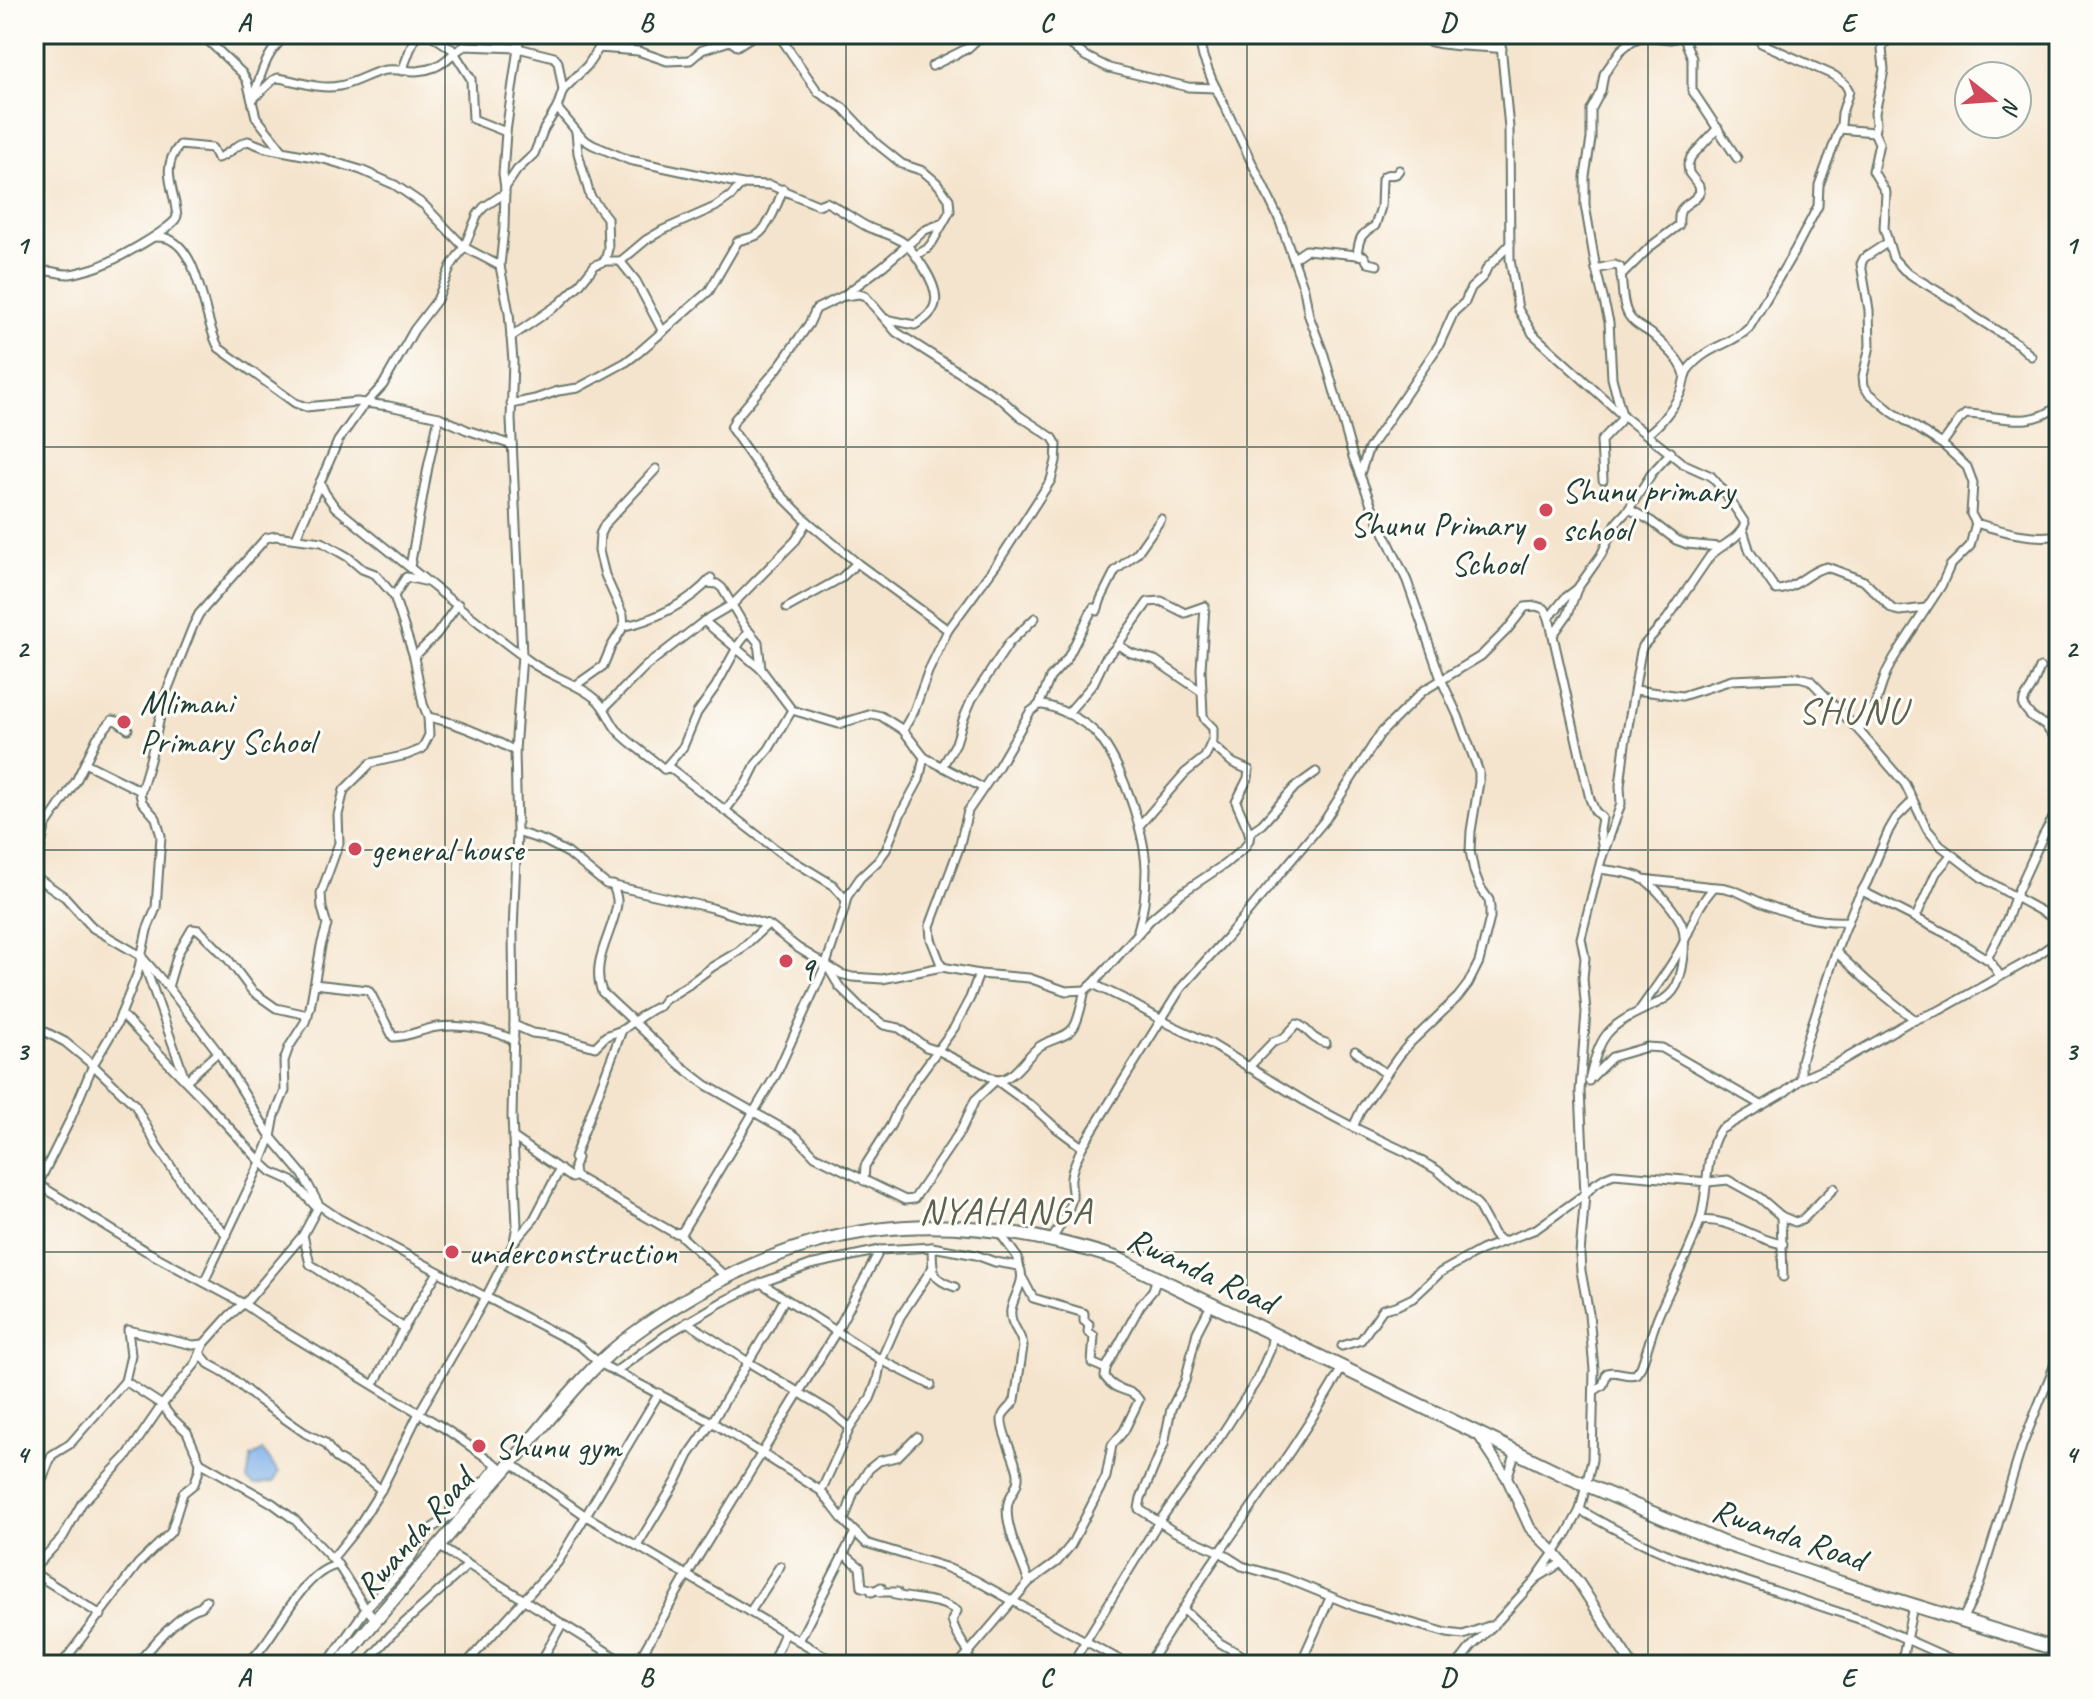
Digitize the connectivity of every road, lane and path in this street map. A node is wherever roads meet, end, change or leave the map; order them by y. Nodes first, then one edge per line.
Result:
1 (201, 34) edge
2 (290, 34) edge
3 (416, 34) edge
4 (430, 34) edge
5 (520, 34) edge
6 (614, 34) edge
7 (756, 34) edge
8 (778, 34) edge
9 (983, 34) edge
10 (1047, 34) edge
11 (1198, 34) edge
12 (1413, 34) edge
13 (1500, 34) edge
14 (1891, 34) edge
15 (1644, 35) edge
16 (1761, 43) dead end
17 (518, 48) junction
18 (601, 48) junction
19 (1502, 49) junction
20 (456, 53) junction
21 (932, 66) dead end
22 (402, 71) junction
23 (1216, 88) junction
24 (563, 90) junction
25 (252, 100) junction
26 (557, 108) junction
27 (1718, 128) junction
28 (1839, 129) junction
29 (506, 132) junction
30 (576, 132) junction
31 (1874, 132) junction
32 (282, 150) junction
33 (1737, 158) dead end
34 (1399, 170) dead end
35 (742, 184) junction
36 (783, 189) junction
37 (505, 190) junction
38 (943, 223) junction
39 (154, 237) junction
40 (1887, 243) junction
41 (1510, 244) junction
42 (907, 245) junction
43 (464, 247) junction
44 (916, 255) junction
45 (1357, 255) junction
46 (1294, 258) junction
47 (605, 261) junction
48 (620, 261) junction
49 (1377, 265) dead end
50 (500, 266) junction
51 (1596, 269) junction
52 (34, 276) edge
53 (1621, 276) junction
54 (843, 296) junction
55 (1618, 317) junction
56 (885, 319) junction
57 (663, 332) junction
58 (511, 337) junction
59 (2031, 356) dead end
60 (1685, 376) junction
61 (367, 403) junction
62 (511, 404) junction
63 (2059, 405) edge
64 (1622, 415) junction
65 (439, 417) junction
66 (1647, 434) junction
67 (1942, 444) junction
68 (512, 445) junction
69 (1671, 452) junction
70 (656, 469) dead end
71 (1360, 475) junction
72 (1603, 480) dead end
73 (320, 482) junction
74 (1629, 509) junction
75 (1161, 519) dead end
76 (807, 521) junction
77 (1976, 523) junction
78 (1743, 530) junction
79 (2059, 535) edge
80 (296, 538) junction
81 (1719, 547) junction
82 (857, 563) junction
83 (410, 567) junction
84 (426, 581) junction
85 (1577, 589) junction
86 (394, 596) junction
87 (458, 604) junction
88 (733, 604) junction
89 (787, 608) dead end
90 (1927, 608) junction
91 (1035, 618) dead end
92 (1549, 618) junction
93 (704, 621) junction
94 (624, 626) junction
95 (748, 630) junction
96 (948, 630) junction
97 (1553, 635) junction
98 (1118, 645) junction
99 (737, 649) junction
100 (522, 655) junction
101 (414, 657) junction
102 (2040, 668) dead end
103 (761, 669) junction
104 (1441, 679) junction
105 (576, 685) junction
106 (1635, 690) junction
107 (1203, 692) junction
108 (2059, 704) edge
109 (1039, 705) junction
110 (604, 708) junction
111 (792, 710) junction
112 (1067, 714) junction
113 (428, 717) junction
114 (2047, 727) junction
115 (128, 729) dead end
116 (903, 730) junction
117 (1860, 732) junction
118 (2059, 739) edge
119 (1211, 744) junction
120 (515, 751) junction
121 (924, 757) junction
122 (85, 763) junction
123 (942, 767) junction
124 (664, 769) junction
125 (1316, 772) dead end
126 (983, 788) junction
127 (141, 791) junction
128 (1913, 801) junction
129 (2059, 808) edge
130 (725, 811) junction
131 (1139, 826) junction
132 (517, 832) junction
133 (1249, 833) junction
134 (1603, 853) junction
135 (1951, 855) junction
136 (1599, 869) junction
137 (1642, 879) junction
138 (613, 885) junction
139 (1714, 887) junction
140 (1862, 891) junction
141 (2015, 897) junction
142 (846, 900) junction
143 (1916, 917) junction
144 (1848, 921) junction
145 (2059, 921) edge
146 (767, 925) junction
147 (1137, 932) junction
148 (2059, 940) edge
149 (1684, 943) junction
150 (1836, 952) junction
151 (141, 956) junction
152 (1987, 959) junction
153 (826, 964) junction
154 (942, 967) junction
155 (979, 974) junction
156 (2000, 976) junction
157 (314, 984) junction
158 (1093, 984) junction
159 (168, 987) junction
160 (1085, 990) junction
161 (1638, 1012) junction
162 (121, 1014) junction
163 (308, 1015) junction
164 (1160, 1019) junction
165 (1915, 1020) junction
166 (635, 1022) junction
167 (514, 1025) junction
168 (34, 1026) edge
169 (622, 1030) junction
170 (514, 1040) junction
171 (1326, 1043) dead end
172 (939, 1051) junction
173 (1355, 1051) dead end
174 (218, 1052) junction
175 (93, 1065) junction
176 (1248, 1068) junction
177 (1386, 1074) junction
178 (1801, 1079) junction
179 (996, 1080) junction
180 (186, 1081) junction
181 (1589, 1081) junction
182 (1580, 1091) junction
183 (1761, 1105) junction
184 (753, 1112) junction
185 (1353, 1127) junction
186 (271, 1137) junction
187 (513, 1137) junction
188 (1082, 1147) junction
189 (261, 1162) junction
190 (560, 1169) junction
191 (575, 1176) junction
192 (864, 1181) junction
193 (37, 1182) edge
194 (1708, 1182) junction
195 (1834, 1188) dead end
196 (34, 1192) edge
197 (1585, 1194) junction
198 (318, 1207) junction
199 (1781, 1216) junction
200 (1700, 1221) junction
201 (998, 1230) junction
202 (679, 1234) junction
203 (227, 1235) junction
204 (303, 1235) junction
205 (1051, 1240) junction
206 (514, 1242) junction
207 (1502, 1242) junction
208 (1783, 1244) junction
209 (932, 1247) junction
210 (880, 1250) junction
211 (1019, 1266) junction
212 (933, 1267) junction
213 (438, 1272) junction
214 (726, 1277) junction
215 (1157, 1277) junction
216 (1783, 1277) dead end
217 (1023, 1279) junction
218 (204, 1282) junction
219 (761, 1283) junction
220 (955, 1287) dead end
221 (486, 1297) junction
222 (784, 1300) junction
223 (244, 1304) junction
224 (1211, 1305) junction
225 (687, 1322) junction
226 (404, 1328) junction
227 (836, 1332) junction
228 (1273, 1334) junction
229 (204, 1344) junction
230 (1342, 1346) dead end
231 (200, 1353) junction
232 (2059, 1354) edge
233 (881, 1360) junction
234 (748, 1362) junction
235 (599, 1363) junction
236 (1342, 1368) junction
237 (1106, 1369) junction
238 (616, 1371) junction
239 (125, 1381) junction
240 (374, 1384) junction
241 (931, 1385) dead end
242 (1594, 1391) junction
243 (799, 1392) junction
244 (659, 1393) junction
245 (162, 1405) junction
246 (419, 1413) junction
247 (712, 1422) junction
248 (850, 1428) junction
249 (1478, 1434) junction
250 (917, 1437) dead end
251 (1516, 1452) junction
252 (762, 1455) junction
253 (200, 1462) junction
254 (504, 1466) junction
255 (1507, 1478) junction
256 (1586, 1485) junction
257 (381, 1490) junction
258 (821, 1491) junction
259 (34, 1499) edge
260 (1580, 1510) junction
261 (586, 1516) junction
262 (844, 1521) junction
263 (1158, 1523) junction
264 (429, 1530) junction
265 (855, 1532) junction
266 (442, 1544) junction
267 (637, 1546) junction
268 (1553, 1551) junction
269 (1220, 1552) junction
270 (844, 1554) junction
271 (335, 1562) junction
272 (1563, 1562) junction
273 (468, 1565) junction
274 (780, 1566) dead end
275 (34, 1570) edge
276 (687, 1575) junction
277 (1535, 1580) junction
278 (1029, 1582) junction
279 (1330, 1598) junction
280 (206, 1600) dead end
281 (525, 1600) junction
282 (1014, 1600) junction
283 (1913, 1606) junction
284 (366, 1609) junction
285 (1184, 1610) junction
286 (750, 1612) junction
287 (101, 1615) junction
288 (376, 1620) junction
289 (1962, 1620) junction
290 (1497, 1622) junction
291 (562, 1624) junction
292 (785, 1633) junction
293 (1907, 1639) junction
294 (799, 1641) junction
295 (1085, 1641) junction
296 (2059, 1650) edge
297 (968, 1655) junction
298 (61, 1665) edge
299 (136, 1665) edge
300 (246, 1665) edge
301 (326, 1665) edge
302 (338, 1665) edge
303 (364, 1665) edge
304 (465, 1665) edge
305 (539, 1665) edge
306 (628, 1665) edge
307 (636, 1665) edge
308 (771, 1665) edge
309 (839, 1665) edge
310 (958, 1665) edge
311 (978, 1665) edge
312 (1071, 1665) edge
313 (1129, 1665) edge
314 (1147, 1665) edge
315 (1259, 1665) edge
316 (1300, 1665) edge
317 (1457, 1665) edge
318 (1632, 1665) edge
319 (1901, 1665) edge
320 (1964, 1665) edge

1 - 25 street
2 - 25 street
3 - 22 street
4 - 20 street
5 - 17 street
6 - 18 street
7 - 18 street
8 - 38 street
9 - 21 street
10 - 23 street
11 - 23 street
12 - 19 street
13 - 19 street
14 - 31 street
15 - 27 street
15 - 51 street
16 - 28 street
17 - 20 street
17 - 24 street
17 - 29 street
18 - 24 street
19 - 41 street
20 - 22 street
20 - 29 street
22 - 25 street
23 - 46 street
24 - 26 street
25 - 32 street
26 - 30 street
26 - 37 street
27 - 33 street
27 - 53 street
28 - 31 street
28 - 60 street
29 - 37 street
30 - 35 street
30 - 47 street
31 - 40 street
32 - 39 street
32 - 43 street
34 - 45 street
35 - 36 street
35 - 48 street
36 - 42 street
36 - 57 street
37 - 43 street
37 - 50 street
38 - 42 street
38 - 44 street
39 - 52 street
39 - 61 street
40 - 59 street
40 - 67 street
41 - 64 street
41 - 71 street
42 - 44 street
42 - 54 street
43 - 50 street
43 - 61 street
44 - 56 street
45 - 46 street
45 - 49 street
46 - 71 street
47 - 48 street
47 - 58 street
48 - 57 street
50 - 58 street
51 - 53 street
51 - 55 street
53 - 55 street
54 - 56 street
54 - 76 street
55 - 60 street
55 - 64 street
56 - 96 street
57 - 62 street
58 - 62 street
60 - 66 street
61 - 65 street
61 - 73 street
62 - 68 street
63 - 67 street
64 - 66 street
64 - 72 street
65 - 68 street
65 - 83 street
66 - 69 street
67 - 77 street
68 - 100 street
69 - 74 street
69 - 78 street
70 - 94 street
71 - 104 street
73 - 80 street
73 - 83 street
74 - 81 street
74 - 85 street
75 - 109 street
76 - 82 street
76 - 88 street
77 - 79 street
77 - 90 street
78 - 81 street
78 - 90 street
80 - 86 street
80 - 127 street
81 - 106 street
82 - 89 street
82 - 96 street
83 - 84 street
84 - 86 street
84 - 87 street
85 - 92 street
85 - 97 street
86 - 101 street
87 - 100 street
87 - 101 street
88 - 93 street
88 - 94 street
88 - 95 street
90 - 117 street
91 - 123 street
92 - 97 street
92 - 104 street
93 - 99 street
93 - 110 street
94 - 105 street
95 - 99 street
95 - 103 street
96 - 116 street
97 - 134 street
98 - 107 street
98 - 107 street
98 - 112 street
99 - 103 street
99 - 124 street
100 - 105 street
100 - 120 street
101 - 113 street
102 - 114 street
103 - 111 street
104 - 164 street
104 - 177 street
105 - 110 street
106 - 117 street
106 - 134 street
107 - 119 street
108 - 114 street
109 - 112 street
109 - 126 street
110 - 124 street
111 - 116 street
111 - 130 street
112 - 131 street
113 - 120 street
113 - 157 street
114 - 118 street
115 - 122 street
116 - 121 street
117 - 128 street
119 - 131 street
119 - 133 street
120 - 132 street
121 - 123 street
121 - 142 street
122 - 127 street
122 - 151 street
123 - 126 street
124 - 130 street
125 - 133 street
126 - 154 street
127 - 151 street
128 - 135 street
128 - 140 street
129 - 141 street
130 - 142 street
131 - 147 street
132 - 138 street
132 - 167 street
133 - 147 street
134 - 136 street
135 - 141 street
135 - 143 street
136 - 137 street
136 - 182 street
137 - 139 street
137 - 149 street
138 - 146 street
138 - 166 street
139 - 144 street
139 - 149 street
140 - 143 street
140 - 144 street
141 - 145 street
141 - 152 street
142 - 153 street
143 - 152 street
144 - 150 street
146 - 153 street
146 - 166 street
147 - 158 street
148 - 156 street
149 - 161 street
149 - 161 street
150 - 165 street
150 - 178 street
151 - 159 street
151 - 162 street
151 - 180 street
152 - 156 street
153 - 154 street
153 - 172 street
153 - 184 street
154 - 155 street
155 - 160 street
155 - 172 street
156 - 165 street
157 - 163 street
157 - 170 street
158 - 160 street
158 - 164 street
159 - 163 street
159 - 174 street
160 - 179 street
161 - 181 street
162 - 175 street
162 - 180 street
163 - 186 street
164 - 176 street
164 - 188 street
165 - 178 street
166 - 169 street
166 - 184 street
167 - 169 street
167 - 170 street
168 - 175 street
169 - 191 street
170 - 187 street
171 - 176 street
172 - 179 street
172 - 192 street
173 - 177 street
174 - 180 street
174 - 186 street
175 - 193 street
175 - 203 street
176 - 185 street
177 - 185 street
178 - 183 street
179 - 188 street
179 - 192 street
180 - 189 street
181 - 182 street
181 - 183 street
182 - 197 street
183 - 194 street
184 - 192 street
184 - 202 street
185 - 207 street
186 - 189 street
186 - 198 street
187 - 190 street
187 - 206 street
188 - 205 street
189 - 198 street
189 - 203 street
190 - 191 street
190 - 206 street
191 - 202 street
193 - 196 street
193 - 218 street
194 - 197 street
194 - 199 street
194 - 200 street
195 - 199 street
197 - 207 street
197 - 242 street
198 - 204 street
198 - 213 street
199 - 208 street
200 - 208 street
200 - 242 street
201 - 205 highway, Rwanda Road
201 - 211 street
201 - 214 highway, Rwanda Road
202 - 214 street
203 - 218 street
204 - 223 street
204 - 226 street
205 - 215 highway, Rwanda Road
206 - 221 street
207 - 230 street
208 - 216 street
209 - 210 street
209 - 211 street
209 - 212 street
210 - 219 street
210 - 227 street
211 - 217 street
212 - 220 street
212 - 233 street
213 - 221 street
213 - 226 street
214 - 235 highway, Rwanda Road
215 - 224 highway, Rwanda Road
215 - 237 street
217 - 237 street
217 - 278 street
218 - 223 street
219 - 222 street
219 - 225 street
221 - 235 street
221 - 246 street
222 - 227 street
222 - 234 street
223 - 229 street
223 - 240 street
224 - 228 highway, Rwanda Road
224 - 263 street
225 - 234 street
225 - 238 street
226 - 240 street
227 - 233 street
227 - 243 street
228 - 236 highway, Rwanda Road
228 - 263 street
229 - 231 street
229 - 239 street
231 - 245 street
231 - 257 street
232 - 289 street
233 - 241 street
233 - 248 street
234 - 243 street
234 - 247 street
235 - 238 street
235 - 254 highway, Rwanda Road
236 - 249 highway, Rwanda Road
236 - 269 street
237 - 278 street
238 - 244 street
239 - 245 street
239 - 259 street
240 - 246 street
242 - 256 street
243 - 248 street
243 - 252 street
244 - 247 street
244 - 261 street
245 - 253 street
245 - 275 street
246 - 254 street
246 - 257 street
247 - 252 street
247 - 267 street
248 - 258 street
249 - 251 highway, Rwanda Road
249 - 255 street
250 - 262 street
251 - 255 street
251 - 256 highway, Rwanda Road
252 - 258 street
252 - 276 street
253 - 271 street
253 - 287 street
254 - 261 street
254 - 264 street
254 - 266 highway, Rwanda Road
255 - 268 street
256 - 260 street
256 - 283 highway, Rwanda Road
257 - 271 street
258 - 262 street
260 - 268 street
260 - 293 street
261 - 267 street
261 - 281 street
262 - 265 street
263 - 269 street
263 - 295 street
264 - 266 street
264 - 284 street
265 - 270 street
265 - 282 street
266 - 273 street
266 - 288 highway, Rwanda Road
267 - 276 street
268 - 272 street
268 - 277 street
269 - 279 street
269 - 285 street
270 - 294 street
270 - 297 street
271 - 284 street
271 - 300 street
272 - 277 street
272 - 318 street
273 - 281 street
273 - 303 street
274 - 286 street
275 - 287 street
276 - 286 street
276 - 307 street
277 - 290 street
278 - 282 street
279 - 290 street
279 - 316 street
280 - 299 street
281 - 291 street
281 - 304 street
282 - 295 street
282 - 297 street
283 - 289 highway, Rwanda Road
283 - 293 street
284 - 288 street
284 - 301 street
285 - 314 street
285 - 315 street
286 - 292 street
287 - 298 street
288 - 302 highway, Rwanda Road
289 - 296 highway, Rwanda Road
290 - 317 street
291 - 305 street
291 - 306 street
292 - 294 street
292 - 308 street
293 - 319 street
293 - 320 street
294 - 309 street
295 - 312 street
295 - 313 street
297 - 310 street
297 - 311 street

